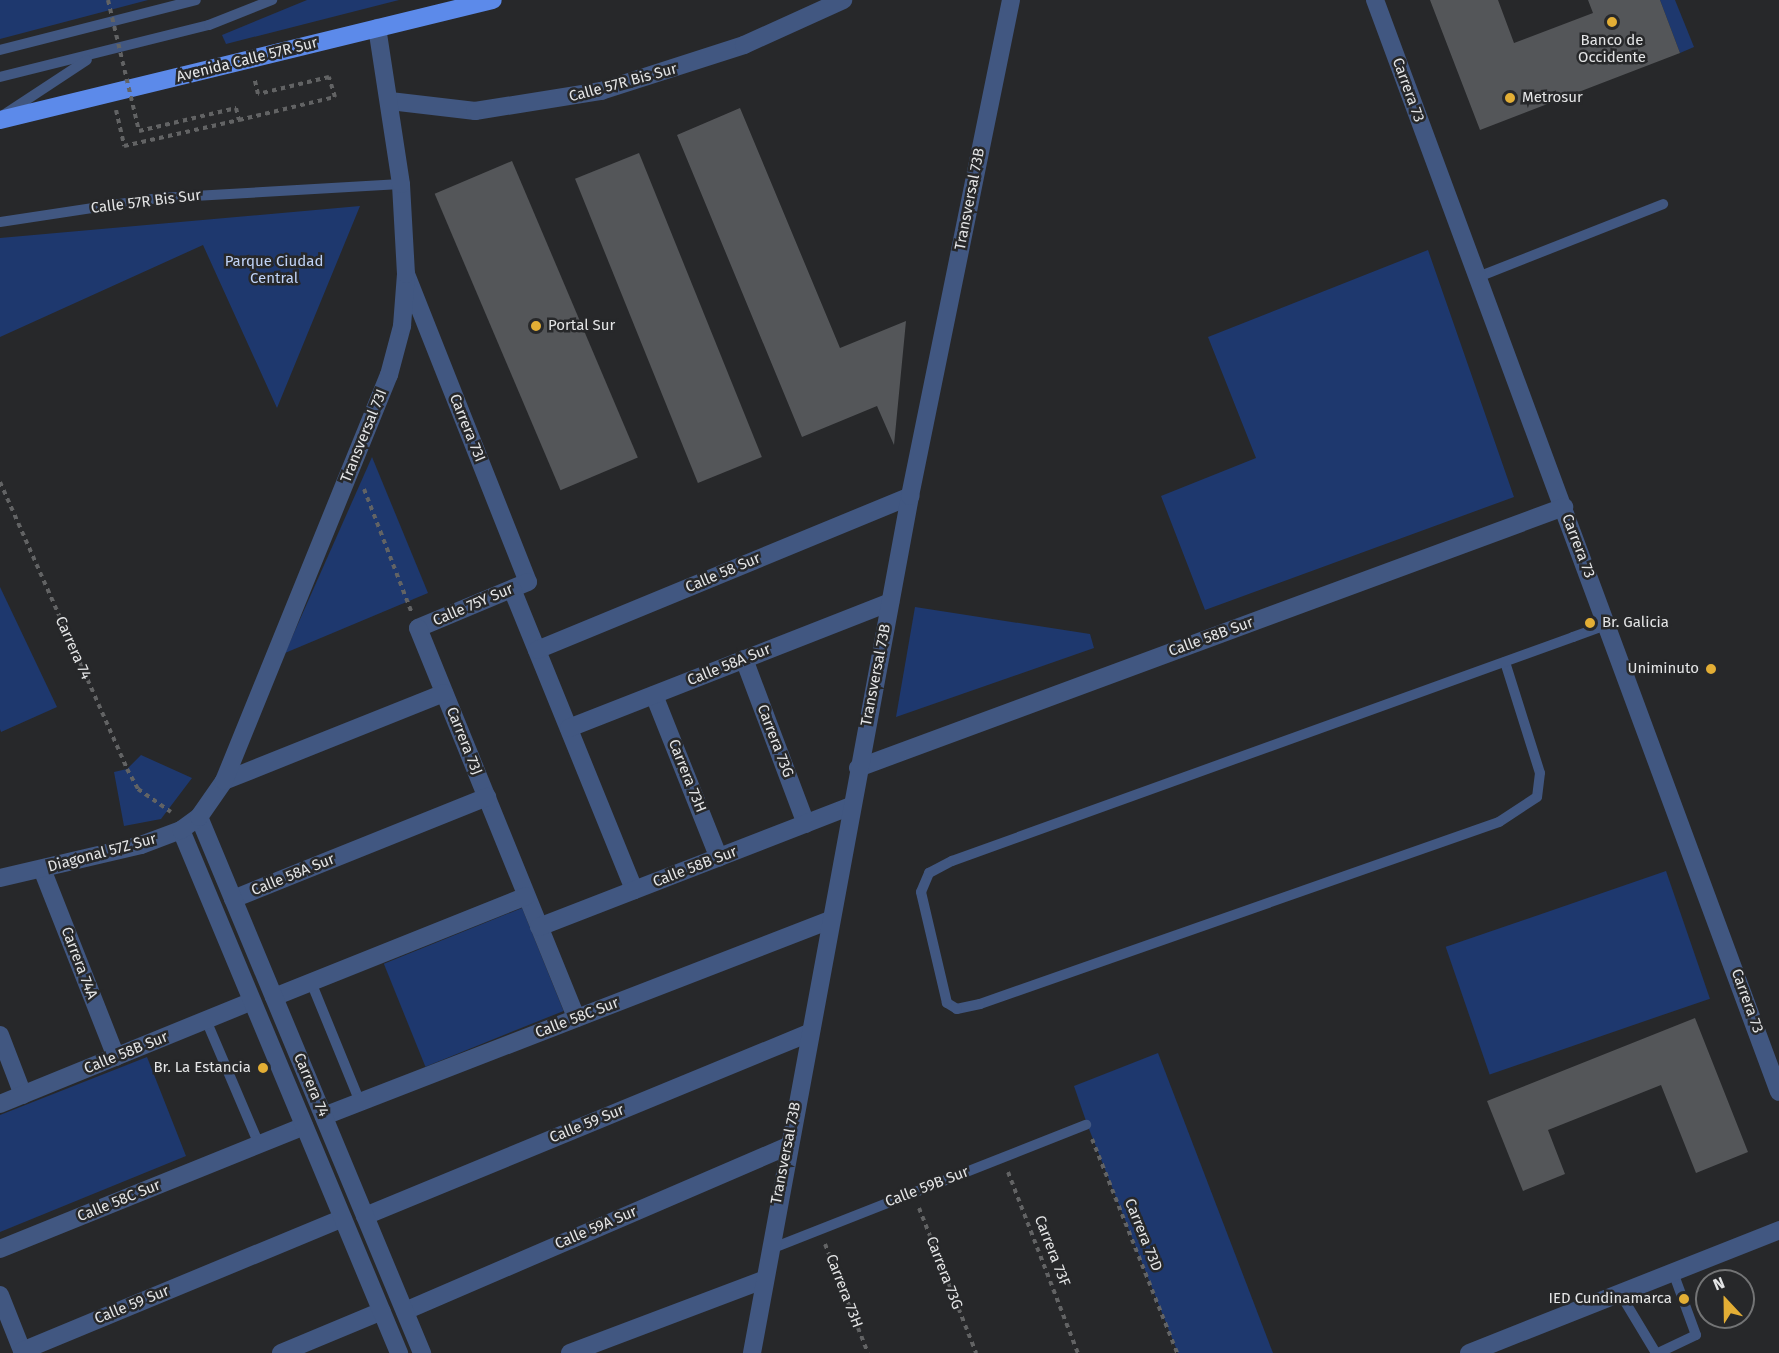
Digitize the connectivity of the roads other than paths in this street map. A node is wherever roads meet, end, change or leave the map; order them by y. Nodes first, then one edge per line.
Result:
1 (196, 0) edge
2 (272, 0) edge
3 (493, 0) edge
4 (843, 0) edge
5 (1011, 0) edge
6 (1375, 0) edge
7 (377, 28) junction
8 (0, 50) edge
9 (94, 55) junction
10 (0, 77) edge
11 (390, 101) junction
12 (0, 119) edge
13 (401, 184) junction
14 (1663, 204) dead end
15 (0, 222) edge
16 (406, 274) junction
17 (1478, 277) junction
18 (910, 496) junction
19 (1564, 507) junction
20 (520, 585) junction
21 (890, 602) junction
22 (1608, 624) junction
23 (418, 628) joint
24 (537, 650) junction
25 (744, 659) junction
26 (1505, 662) junction
27 (444, 693) junction
28 (654, 695) junction
29 (569, 728) junction
30 (858, 768) junction
31 (224, 781) junction
32 (487, 797) junction
33 (852, 806) junction
34 (190, 823) junction
35 (806, 824) junction
36 (719, 858) junction
37 (42, 869) junction
38 (0, 878) edge
39 (634, 890) junction
40 (526, 896) junction
41 (233, 898) junction
42 (830, 920) junction
43 (539, 927) junction
44 (311, 982) junction
45 (274, 997) junction
46 (252, 1001) junction
47 (576, 1018) junction
48 (206, 1020) junction
49 (809, 1033) junction
50 (0, 1035) edge
51 (116, 1057) junction
52 (1779, 1092) edge
53 (23, 1095) junction
54 (360, 1102) junction
55 (0, 1104) edge
56 (324, 1116) junction
57 (1086, 1125) road end
58 (304, 1126) junction
59 (259, 1144) junction
60 (788, 1146) junction
61 (365, 1216) junction
62 (343, 1218) junction
63 (1779, 1230) edge
64 (0, 1249) edge
65 (768, 1250) junction
66 (1674, 1275) junction
67 (763, 1280) junction
68 (0, 1295) edge
69 (1621, 1295) junction
70 (382, 1311) junction
71 (405, 1311) junction
72 (23, 1352) edge
73 (281, 1353) edge
74 (399, 1353) edge
75 (422, 1353) edge
76 (570, 1353) edge
77 (752, 1353) edge
78 (1469, 1353) edge
79 (1657, 1353) edge

1 - 8 lane
2 - 9 lane
3 - 7 highway, Avenida Calle 57R Sur
4 - 11 street, Calle 57R Bis Sur
5 - 18 street, Transversal 73B
6 - 17 street, Carrera 73
7 - 11 street, Transversal 73I
7 - 12 highway, Avenida Calle 57R Sur
9 - 10 lane
9 - 12 lane
11 - 13 street, Transversal 73I
13 - 15 lane, Calle 57R Bis Sur
13 - 16 street, Transversal 73I
14 - 17 lane
16 - 20 street, Carrera 73I
16 - 31 street, Transversal 73I
17 - 19 street, Carrera 73
18 - 21 street, Transversal 73B
18 - 24 street, Calle 58 Sur
19 - 22 street, Carrera 73
19 - 30 street, Calle 58B Sur
20 - 23 street, Calle 75Y Sur
20 - 24 street, Carrera 73I
21 - 25 street, Calle 58A Sur
21 - 30 street, Transversal 73B
22 - 26 lane
22 - 52 street, Carrera 73
23 - 27 street, Carrera 73J
24 - 29 street, Carrera 73I
25 - 28 street, Calle 58A Sur
25 - 35 street, Carrera 73G
26 - 26 lane
27 - 31 street
27 - 32 street, Carrera 73J
28 - 29 street, Calle 58A Sur
28 - 36 street, Carrera 73H
29 - 39 street, Carrera 73I
30 - 33 street, Transversal 73B
31 - 34 street, Transversal 73I
32 - 40 street, Carrera 73J
32 - 41 street, Calle 58A Sur
33 - 35 street, Calle 58B Sur
33 - 42 street, Transversal 73B
34 - 37 street, Diagonal 57Z Sur
34 - 41 street, Carrera 74
34 - 46 street, Carrera 74
35 - 36 street, Calle 58B Sur
36 - 39 street, Calle 58B Sur
37 - 38 street, Diagonal 57Z Sur
37 - 51 street, Carrera 74A
39 - 43 street, Calle 58B Sur
40 - 43 street, Carrera 73J
40 - 44 street
41 - 45 street, Carrera 74
42 - 47 street, Calle 58C Sur
42 - 49 street, Transversal 73B
43 - 47 street, Carrera 73J
44 - 45 street
44 - 54 lane
45 - 56 street, Carrera 74
46 - 48 street, Calle 58B Sur
46 - 58 street, Carrera 74
47 - 54 street, Calle 58C Sur
48 - 51 street, Calle 58B Sur
48 - 59 lane
49 - 60 street, Transversal 73B
49 - 61 street, Calle 59 Sur
50 - 53 street
51 - 53 street, Calle 58B Sur
53 - 55 street, Calle 58B Sur
54 - 56 street, Calle 58C Sur
56 - 61 street, Carrera 74
57 - 65 lane, Calle 59B Sur
58 - 59 street, Calle 58C Sur
58 - 62 street, Carrera 74
59 - 64 street, Calle 58C Sur
60 - 65 street, Transversal 73B
60 - 71 street, Calle 59A Sur
61 - 71 street, Carrera 74
62 - 70 street, Carrera 74
62 - 72 street, Calle 59 Sur
63 - 66 street
65 - 67 street, Transversal 73B
66 - 69 street
66 - 79 lane
67 - 76 street
67 - 77 street, Transversal 73B
68 - 72 street
69 - 78 street
69 - 79 lane
70 - 73 street
70 - 74 street, Carrera 74
71 - 75 street, Carrera 74

